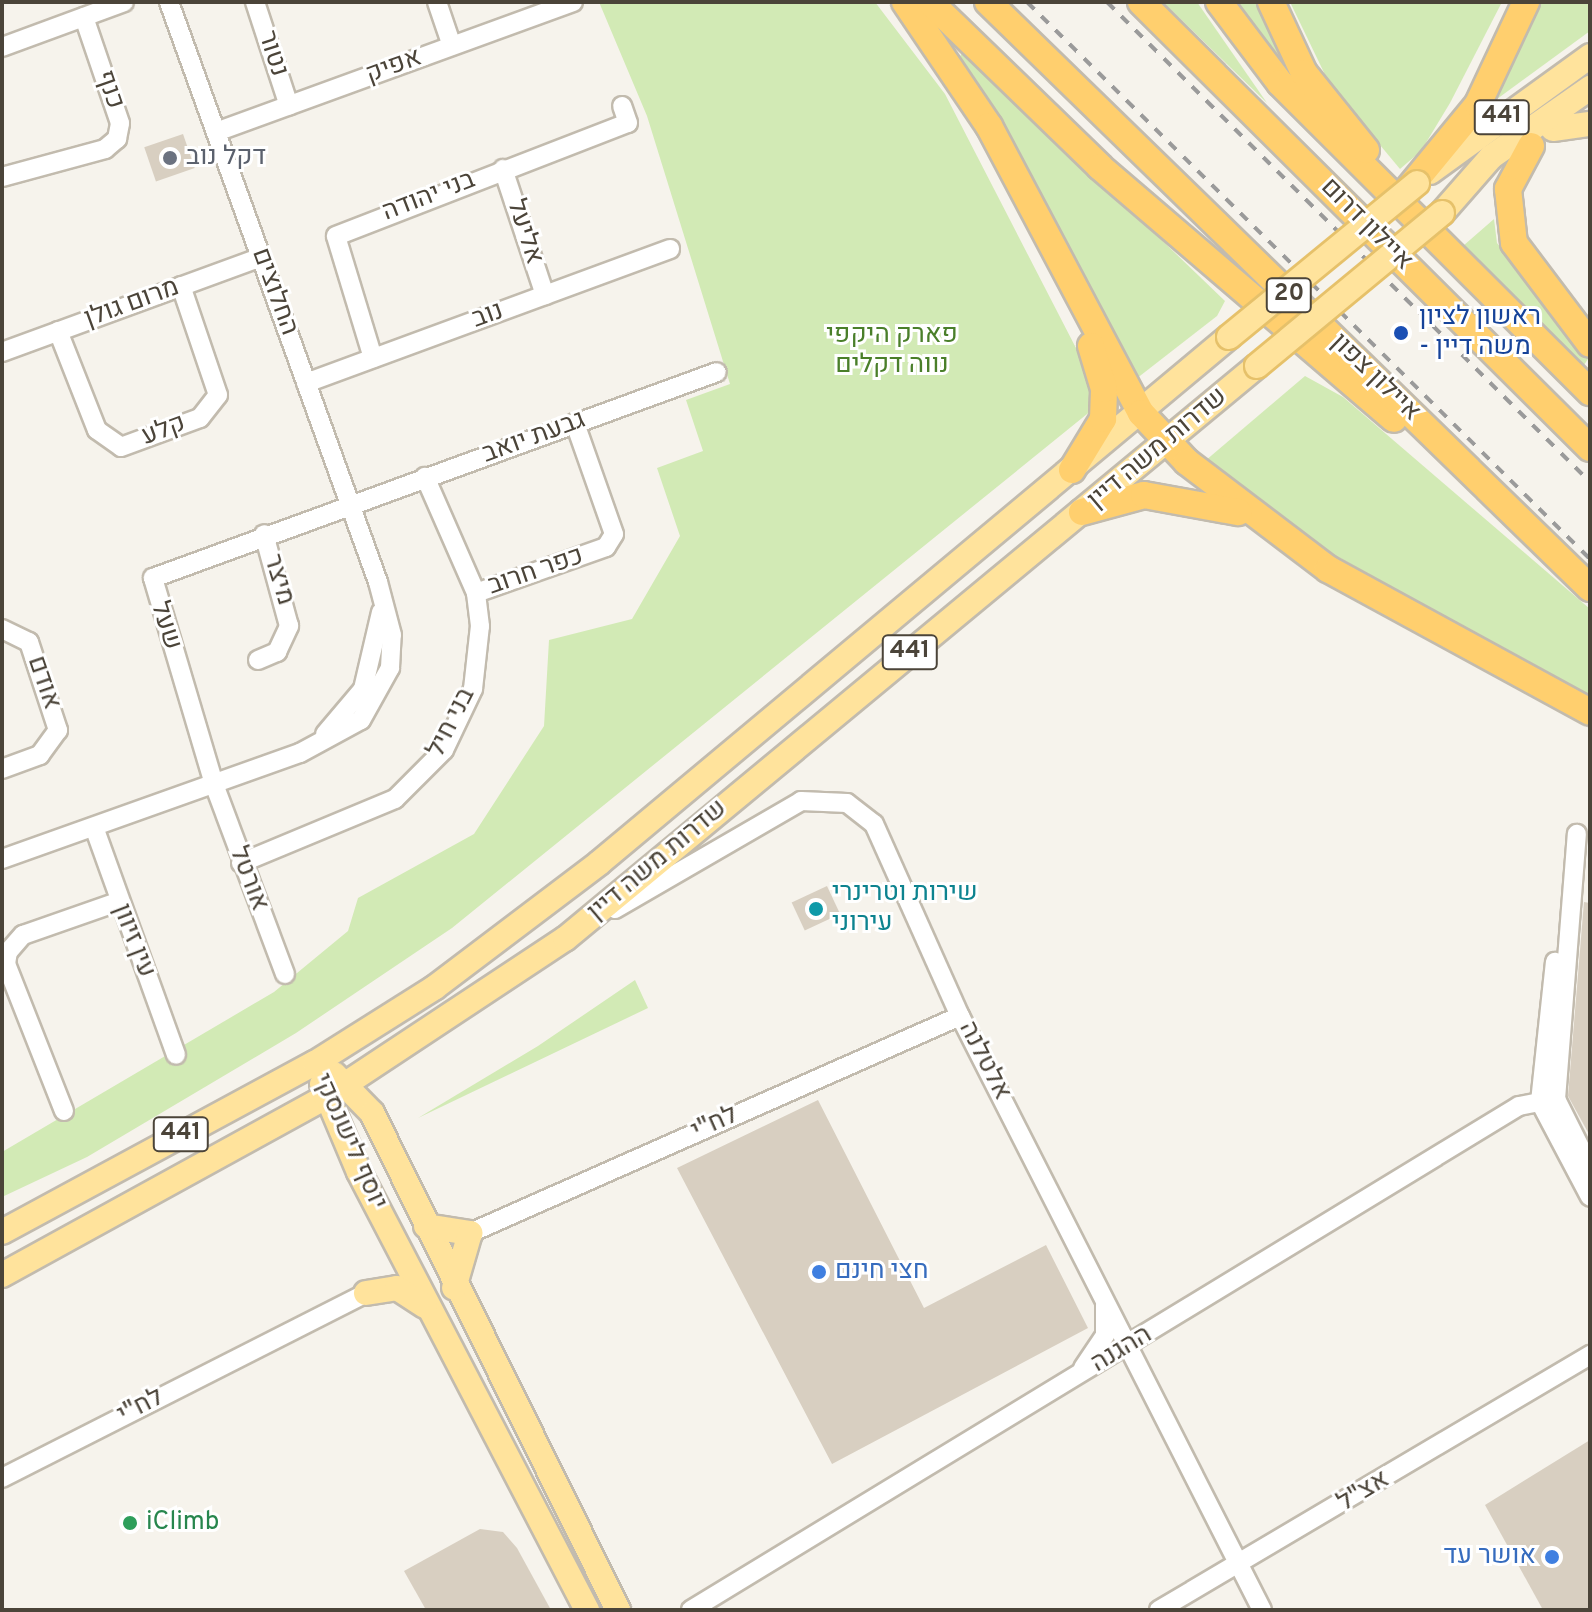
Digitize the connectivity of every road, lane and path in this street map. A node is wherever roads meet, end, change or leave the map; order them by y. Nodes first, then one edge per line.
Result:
1 (124, 2) edge
2 (169, 2) edge
3 (255, 2) edge
4 (437, 2) edge
5 (573, 2) edge
6 (905, 2) edge
7 (930, 2) edge
8 (988, 2) edge
9 (1141, 2) edge
10 (1219, 2) edge
11 (1271, 2) edge
12 (1526, 2) edge
13 (84, 17) junction
14 (452, 46) junction
15 (2, 47) edge
16 (1590, 56) edge
17 (1590, 88) edge
18 (1590, 105) edge
19 (289, 106) junction
20 (622, 106) dead end
21 (1590, 124) edge
22 (1553, 129) junction
23 (216, 132) junction
24 (1531, 146) junction
25 (503, 169) junction
26 (2, 177) edge
27 (1412, 186) junction
28 (1442, 213) junction
29 (670, 249) dead end
30 (261, 257) junction
31 (1464, 265) junction
32 (1067, 271) junction
33 (181, 286) junction
34 (545, 295) junction
35 (58, 331) junction
36 (1590, 344) edge
37 (2, 352) edge
38 (373, 358) junction
39 (717, 372) dead end
40 (306, 383) junction
41 (1590, 392) edge
42 (1141, 413) junction
43 (575, 423) junction
44 (1168, 442) junction
45 (1590, 448) edge
46 (1072, 470) junction
47 (425, 477) junction
48 (350, 504) junction
49 (1082, 512) junction
50 (1246, 514) junction
51 (264, 534) junction
52 (1555, 553) junction
53 (1590, 588) edge
54 (476, 593) junction
55 (2, 629) edge
56 (258, 660) dead end
57 (1590, 712) edge
58 (2, 769) edge
59 (214, 784) junction
60 (94, 827) junction
61 (1577, 834) dead end
62 (2, 859) edge
63 (241, 863) junction
64 (117, 902) junction
65 (565, 939) junction
66 (285, 974) dead end
67 (960, 1016) junction
68 (176, 1055) dead end
69 (315, 1063) junction
70 (348, 1082) junction
71 (326, 1097) junction
72 (1548, 1100) junction
73 (64, 1111) dead end
74 (1590, 1167) edge
75 (1590, 1197) edge
76 (426, 1226) junction
77 (2, 1232) edge
78 (470, 1233) junction
79 (394, 1241) junction
80 (2, 1275) edge
81 (454, 1288) junction
82 (1103, 1291) junction
83 (366, 1293) junction
84 (429, 1308) junction
85 (1131, 1344) junction
86 (1590, 1355) edge
87 (1590, 1362) edge
88 (1567, 1371) junction
89 (1073, 1380) junction
90 (2, 1478) edge
91 (1240, 1566) junction
92 (619, 1607) edge
93 (587, 1610) edge
94 (691, 1610) edge
95 (1159, 1610) edge
96 (1262, 1610) edge

1 - 13 street
2 - 23 street, החלוצים
3 - 19 street, נטור
4 - 14 street
5 - 14 street, אפיק
6 - 32 highway
7 - 52 highway
8 - 52 highway, איילון צפון / 20
9 - 45 highway, איילון דרום
10 - 31 highway
11 - 31 highway
12 - 27 highway
13 - 15 street
13 - 26 street, כנף
14 - 19 street, אפיק
16 - 27 main road, 441
17 - 28 main road, 441
18 - 22 main road, 441
19 - 23 street, אפיק
20 - 25 street, בני יהודה
21 - 22 main road
22 - 24 main road, 441
23 - 30 street, החלוצים
24 - 28 main road, 441
24 - 36 highway
25 - 34 street, אליעל
25 - 38 street, בני יהודה
27 - 42 main road, שדרות משה דיין / 441, bridge
28 - 44 main road, שדרות משה דיין / 441, bridge
29 - 34 street, נוב
30 - 33 street, מרום גולן
30 - 40 street, החלוצים
31 - 41 highway
32 - 42 highway
32 - 46 highway
33 - 35 street, מרום גולן
33 - 35 street, קלע
34 - 38 street, נוב
35 - 37 street, מרום גולן
38 - 40 street, נוב
39 - 43 street, גבעת יואב
40 - 48 street, החלוצים
42 - 44 highway
42 - 46 main road, שדרות משה דיין / 441
43 - 47 street, גבעת יואב
43 - 54 street, כפר חרוב
44 - 49 main road, שדרות משה דיין / 441
44 - 50 highway
46 - 69 main road, שדרות משה דיין / 441
47 - 48 street, גבעת יואב
47 - 54 street, בני חיל
48 - 51 street, שעל
48 - 59 street, החלוצים
49 - 50 highway
49 - 65 main road, שדרות משה דיין / 441
50 - 57 highway
51 - 56 street, מיצר
51 - 59 street, שעל
52 - 53 highway, איילון צפון / 20
54 - 63 street, בני חיל
55 - 58 street, אודם
59 - 60 street, החלוצים
59 - 63 street, אורטל
60 - 62 street, החלוצים
60 - 64 street, עין זיוון
61 - 72 street
63 - 66 street, אורטל
64 - 68 street, עין זיוון
64 - 73 street
65 - 67 street, אלטלנה
65 - 70 main road, שדרות משה דיין / 441
67 - 78 street, לח"י
67 - 82 street, אלטלנה
69 - 70 main road, יוסף לישנסקי
69 - 71 main road, יוסף לישנסקי
69 - 77 main road, שדרות משה דיין / 441
70 - 71 main road, שדרות משה דיין / 441
70 - 76 main road, יוסף לישנסקי
71 - 79 main road, יוסף לישנסקי
71 - 80 main road, שדרות משה דיין / 441
72 - 74 street
72 - 75 street
72 - 85 street, ההגנה
76 - 78 main road
76 - 81 main road, יוסף לישנסקי
78 - 81 main road
79 - 83 main road
79 - 84 main road, יוסף לישנסקי
81 - 92 main road, יוסף לישנסקי
82 - 85 street, אלטלנה
82 - 89 street
83 - 84 main road
83 - 90 street, לח"י
84 - 93 main road, יוסף לישנסקי
85 - 89 street, ההגנה
85 - 91 street, אלטלנה
86 - 88 street, אצ"ל
87 - 88 street, אצ"ל
88 - 91 street, אצ"ל
89 - 94 street, ההגנה
91 - 95 street, אצ"ל
91 - 96 street, אלטלנה

